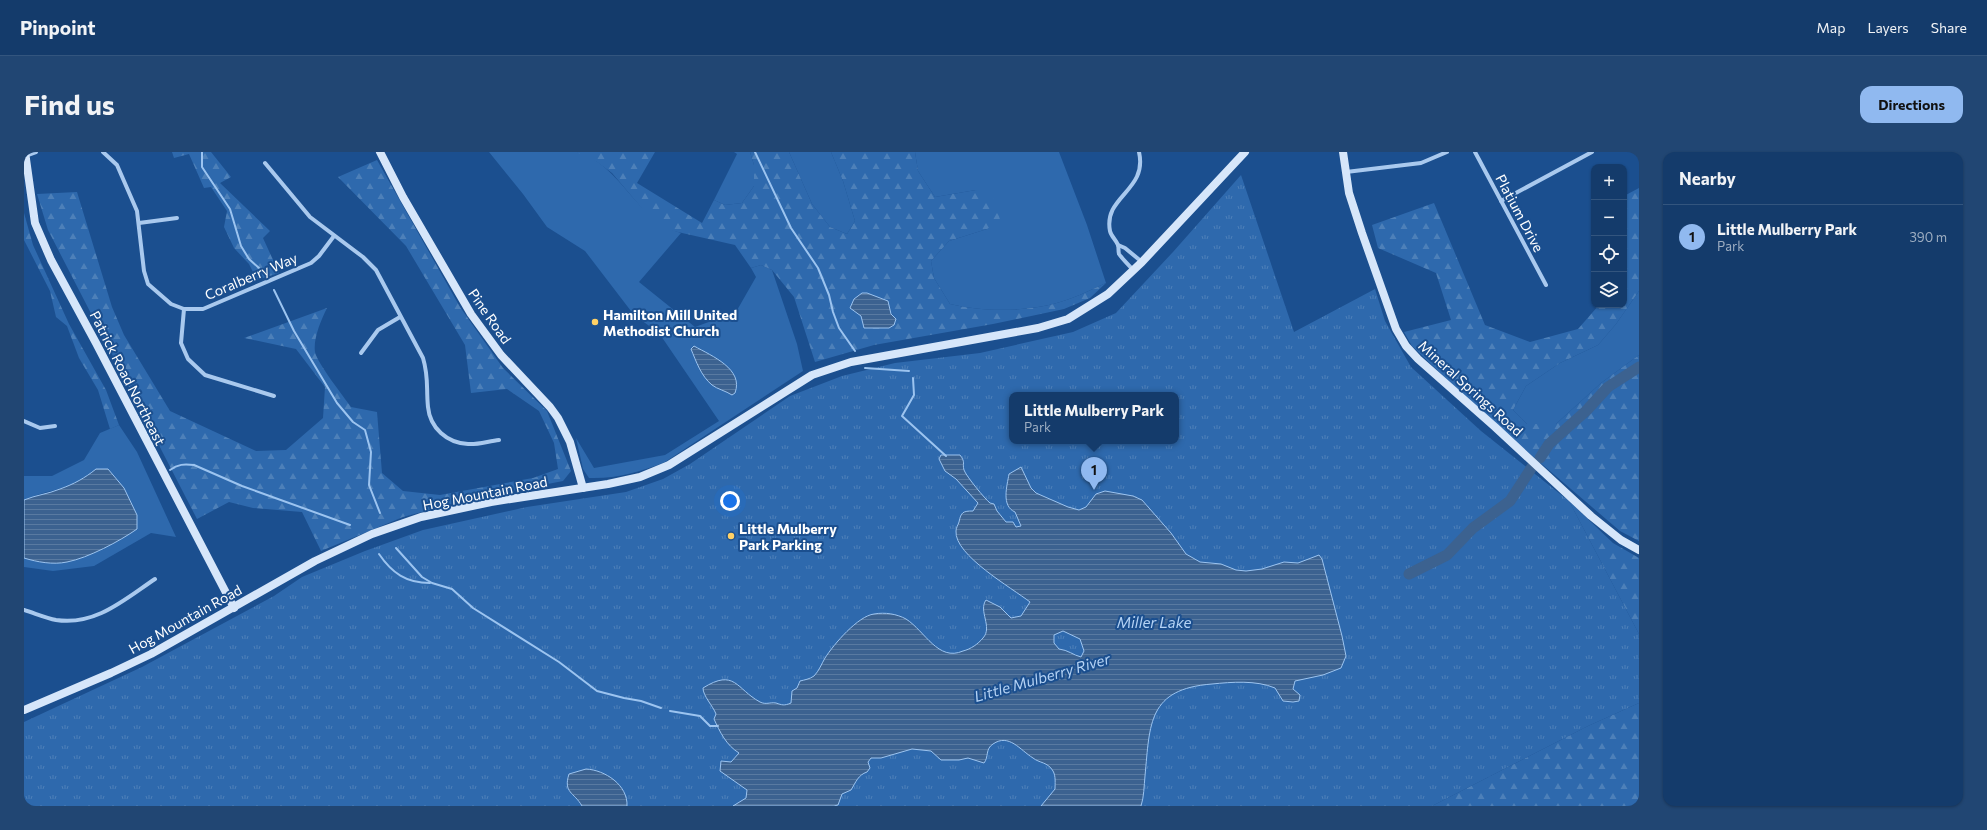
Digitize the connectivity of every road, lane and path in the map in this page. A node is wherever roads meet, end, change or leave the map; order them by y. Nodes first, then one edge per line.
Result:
1 (36, 152) edge
2 (103, 152) edge
3 (380, 152) edge
4 (1139, 152) edge
5 (1245, 152) edge
6 (1343, 152) edge
7 (1447, 152) edge
8 (1475, 152) edge
9 (1592, 152) edge
10 (25, 154) edge
11 (265, 163) dead end
12 (1345, 172) junction
13 (1501, 201) junction
14 (177, 218) dead end
15 (139, 223) junction
16 (334, 236) junction
17 (1118, 245) junction
18 (1142, 262) junction
19 (1133, 271) junction
20 (1546, 285) dead end
21 (184, 309) junction
22 (400, 317) junction
23 (361, 353) dead end
24 (274, 396) dead end
25 (24, 421) edge
26 (55, 426) dead end
27 (498, 440) dead end
28 (582, 488) junction
29 (1639, 550) edge
30 (156, 579) dead end
31 (234, 608) junction
32 (24, 610) edge
33 (24, 710) edge

1 - 10 street
2 - 15 street, Coralberry Way
3 - 28 street, Pine Road
4 - 17 street
5 - 18 street, Hog Mountain Road
6 - 12 street, Mineral Springs Road
7 - 12 street
8 - 13 street, Platium Drive
9 - 13 street
10 - 31 street, Patrick Road Northeast
11 - 16 street
12 - 29 street, Mineral Springs Road
13 - 20 street, Platium Drive
14 - 15 street
15 - 21 street, Coralberry Way
16 - 21 street, Coralberry Way
16 - 22 street
17 - 18 street
17 - 19 street
18 - 19 street, Hog Mountain Road
19 - 28 street, Hog Mountain Road
21 - 24 street
22 - 23 street
22 - 27 street
25 - 26 street
28 - 31 street, Hog Mountain Road
30 - 32 street
31 - 33 street, Hog Mountain Road

